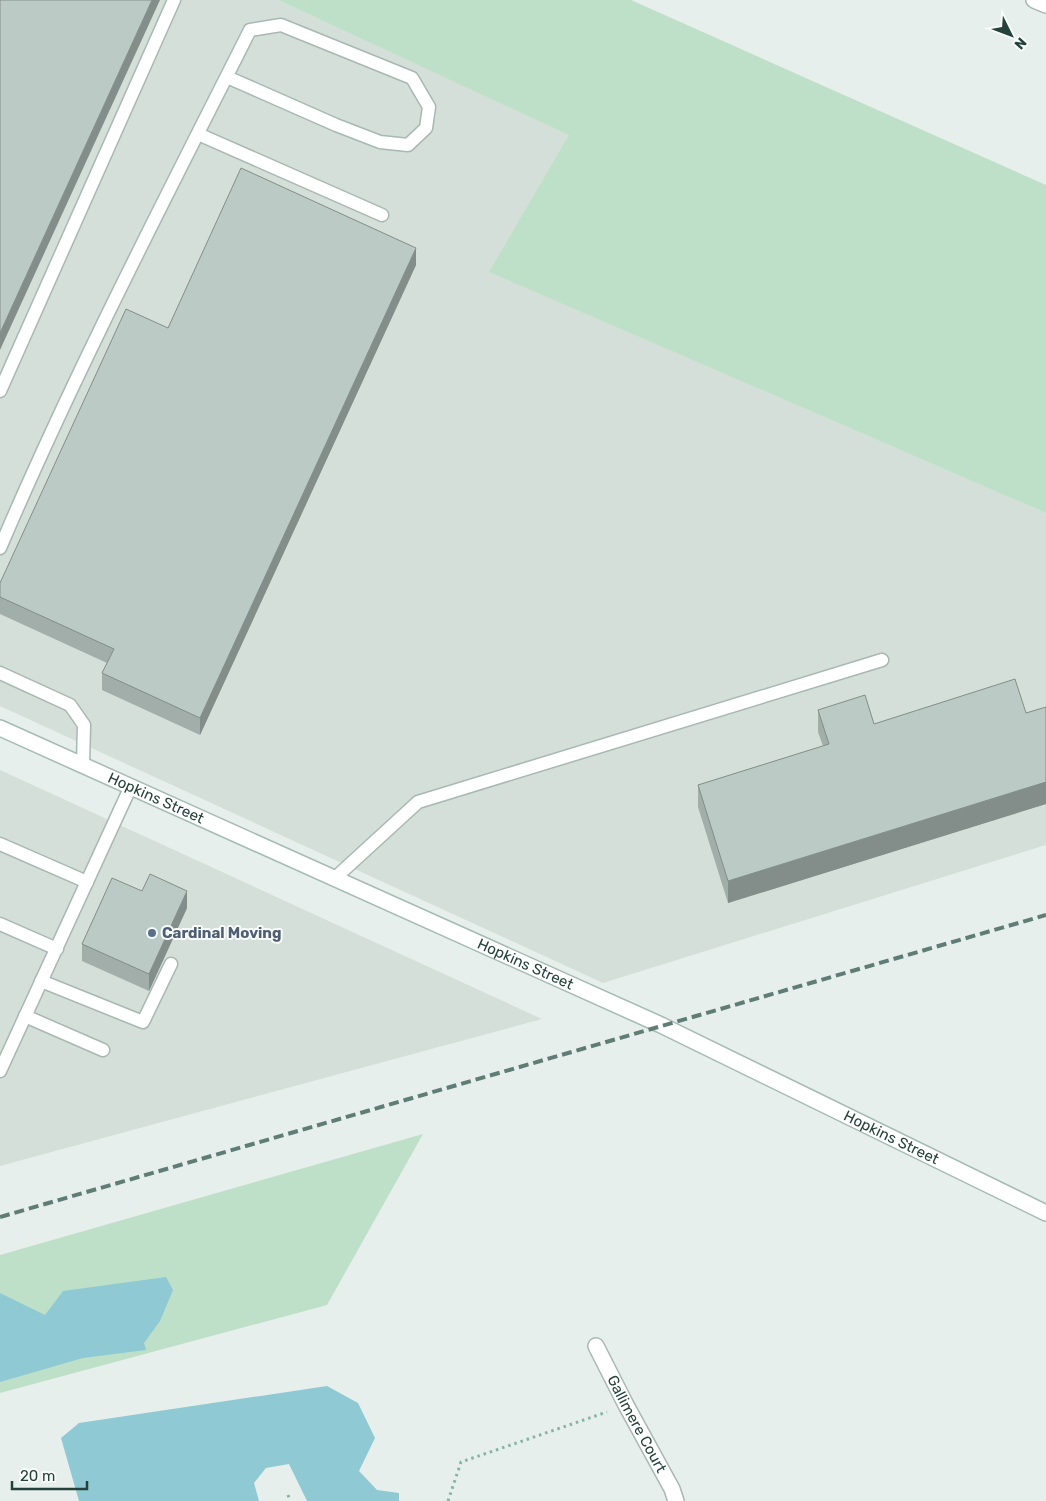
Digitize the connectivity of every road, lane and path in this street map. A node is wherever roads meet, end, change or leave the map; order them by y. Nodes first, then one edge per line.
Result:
1 (174, 0) edge
2 (1034, 0) edge
3 (1046, 5) edge
4 (226, 77) junction
5 (198, 134) junction
6 (382, 216) dead end
7 (0, 391) edge
8 (0, 548) edge
9 (882, 660) dead end
10 (0, 673) edge
11 (0, 728) edge
12 (83, 765) junction
13 (131, 786) junction
14 (0, 844) edge
15 (335, 878) junction
16 (87, 882) junction
17 (0, 924) edge
18 (57, 949) junction
19 (171, 964) dead end
20 (42, 981) junction
21 (25, 1016) junction
22 (5, 1045) edge
23 (103, 1050) dead end
24 (0, 1071) edge
25 (1046, 1213) edge
26 (596, 1346) dead end
27 (626, 1405) junction
28 (288, 1494) dead end
29 (290, 1501) edge
30 (448, 1501) edge
31 (676, 1501) edge

1 - 7 lane
2 - 3 main road
4 - 4 lane
4 - 5 lane
5 - 6 lane
5 - 8 lane
9 - 15 lane
10 - 12 lane
11 - 12 main road, Hopkins Street
12 - 13 main road, Hopkins Street
13 - 15 main road, Hopkins Street
13 - 16 lane
14 - 16 lane
15 - 25 main road, Hopkins Street
16 - 18 lane
17 - 18 lane
18 - 20 lane
19 - 20 lane
20 - 21 lane
21 - 22 lane
21 - 23 lane
22 - 24 lane
26 - 27 main road, Gallimere Court
27 - 30 path
27 - 31 main road, Gallimere Court
28 - 29 path

